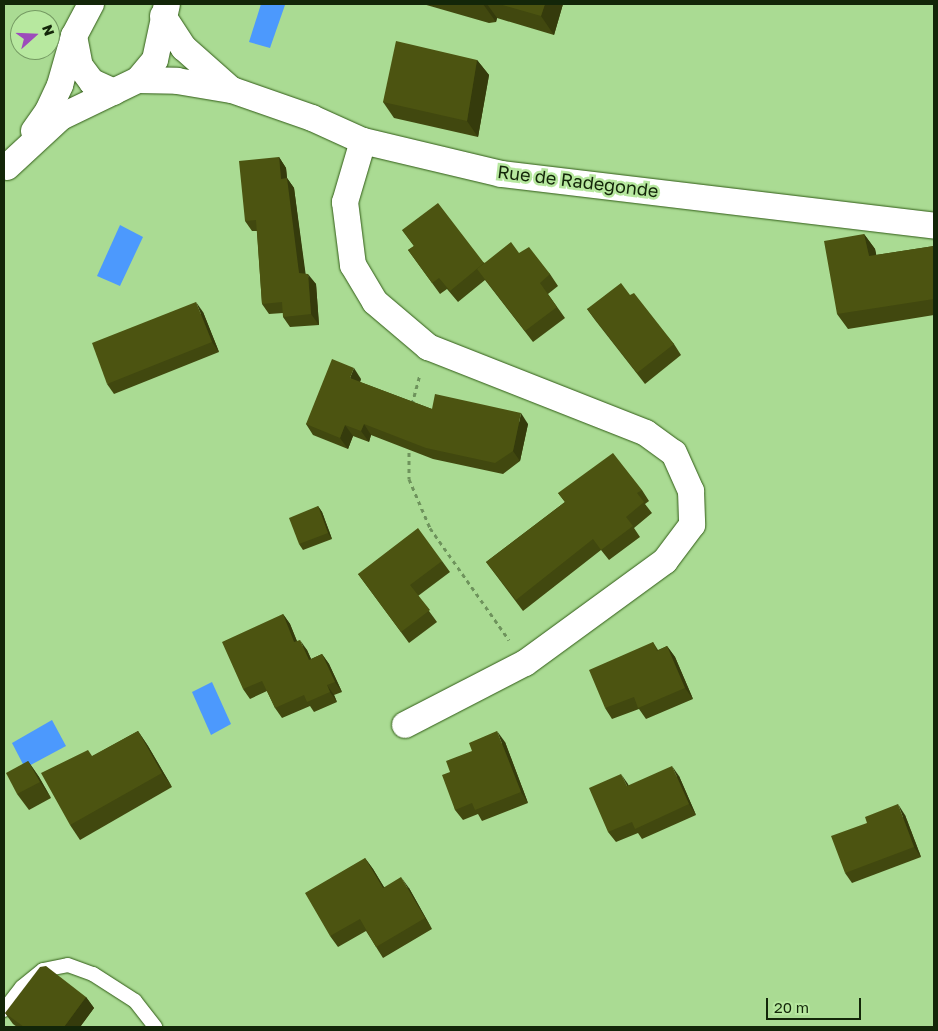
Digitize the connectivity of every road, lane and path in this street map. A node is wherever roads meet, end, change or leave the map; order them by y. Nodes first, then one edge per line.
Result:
1 (91, 4) edge
2 (165, 10) edge
3 (74, 36) junction
4 (138, 80) junction
5 (232, 90) junction
6 (114, 92) junction
7 (363, 141) junction
8 (5, 169) edge
9 (934, 226) edge
10 (428, 347) junction
11 (411, 409) edge
12 (409, 435) edge
13 (525, 663) junction
14 (405, 725) dead end
15 (4, 1010) edge
16 (156, 1027) edge

1 - 3 street
2 - 4 street
2 - 5 street, Rue de Radegonde
3 - 6 street
3 - 8 street
4 - 5 street, Rue de Radegonde
4 - 6 street
5 - 7 street, Rue de Radegonde
6 - 8 street
7 - 9 street, Rue de Radegonde
7 - 10 street
10 - 11 path
10 - 13 street
12 - 13 path
13 - 14 street
15 - 16 lane

